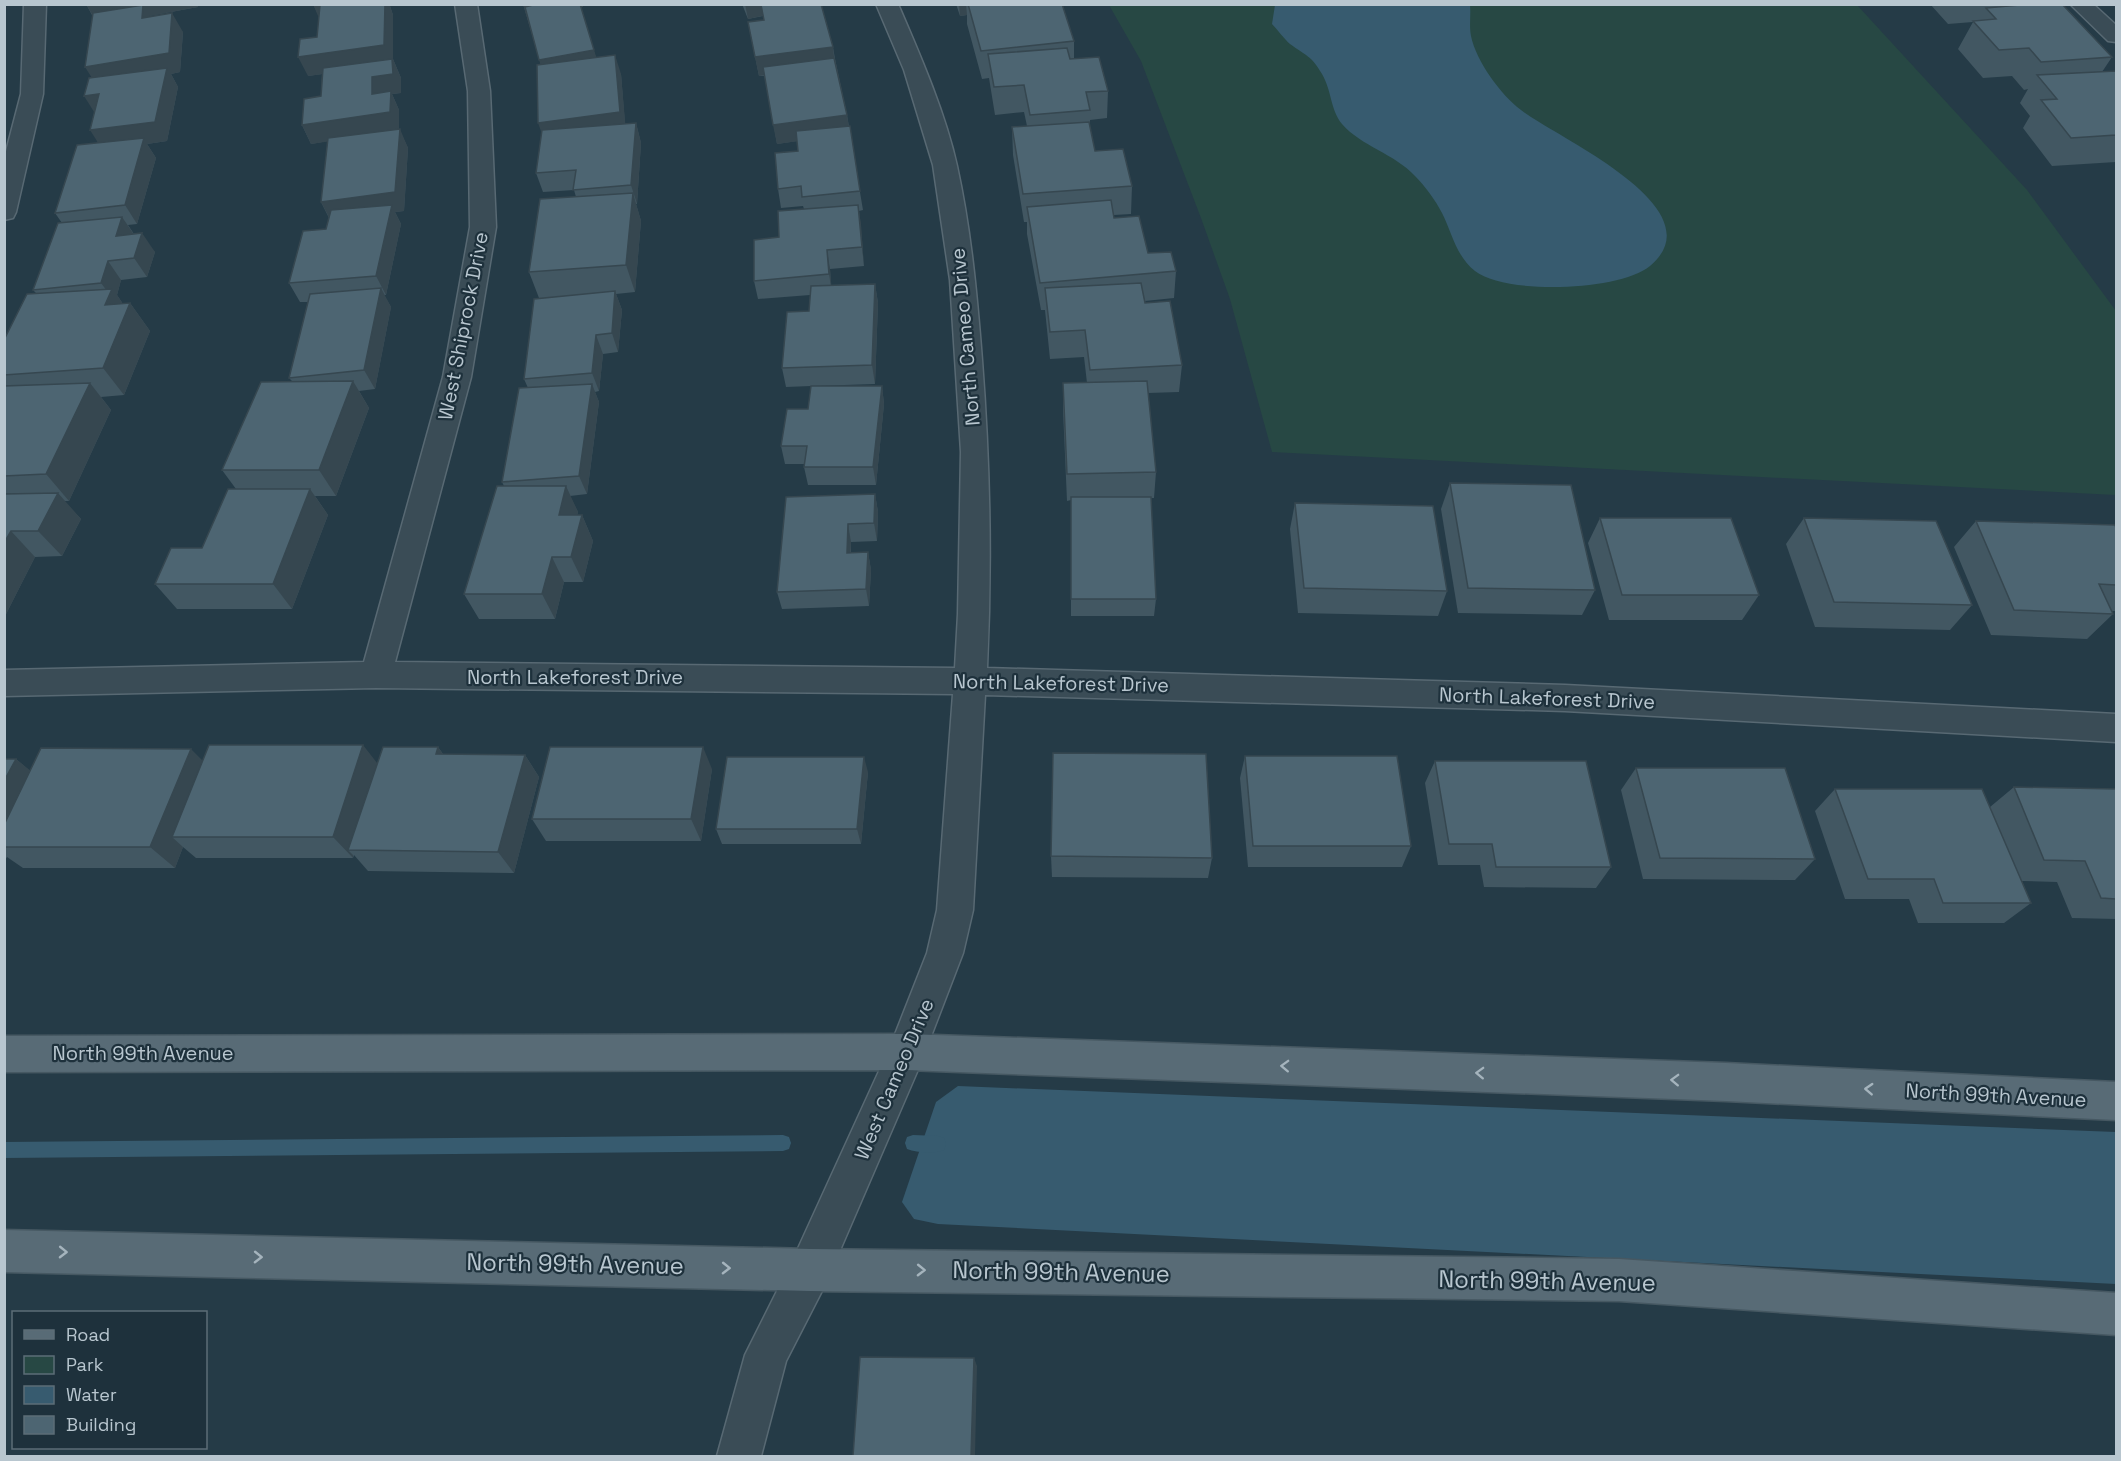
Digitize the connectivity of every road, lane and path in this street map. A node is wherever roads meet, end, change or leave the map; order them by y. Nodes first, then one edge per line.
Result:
1 (35, 4) edge
2 (466, 4) edge
3 (887, 4) edge
4 (2080, 4) edge
5 (2116, 36) edge
6 (4, 212) edge
7 (376, 675) junction
8 (970, 681) junction
9 (4, 683) edge
10 (2116, 728) edge
11 (907, 1052) junction
12 (4, 1054) edge
13 (2116, 1101) edge
14 (4, 1251) edge
15 (810, 1270) junction
16 (2116, 1314) edge
17 (739, 1456) edge

1 - 6 street
2 - 7 street, West Shiprock Drive
3 - 8 street, North Cameo Drive
4 - 5 street
7 - 8 street, North Lakeforest Drive
7 - 9 street, North Lakeforest Drive
8 - 10 street, North Lakeforest Drive
8 - 11 street, West Cameo Drive
11 - 12 main road, North 99th Avenue
13 -> 11 main road, North 99th Avenue
11 - 15 street, West Cameo Drive
14 -> 15 main road, North 99th Avenue
15 -> 16 main road, North 99th Avenue
15 - 17 street, West Cameo Drive

